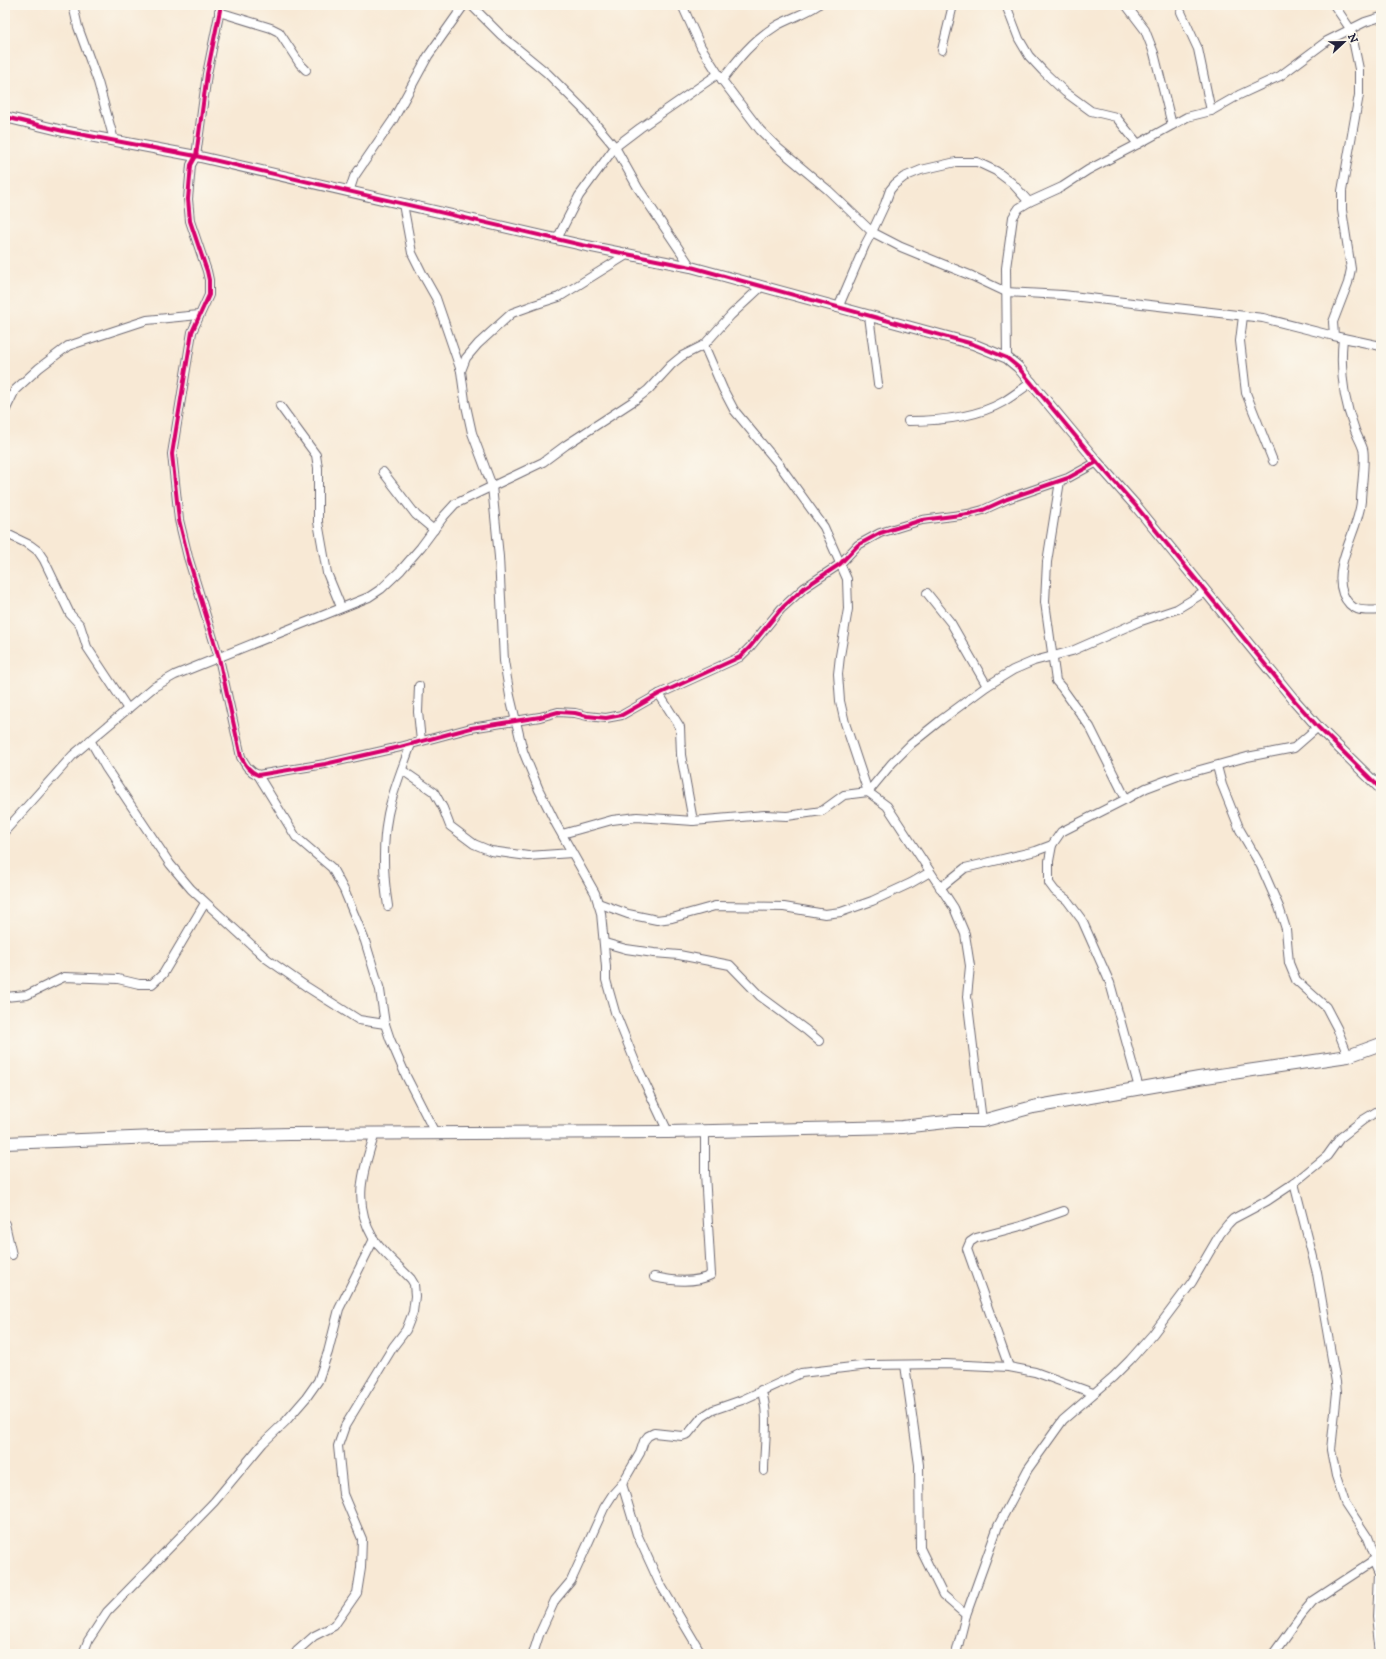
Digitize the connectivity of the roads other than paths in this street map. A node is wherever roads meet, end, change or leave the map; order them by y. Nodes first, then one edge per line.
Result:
1 (73, 5) edge
2 (464, 5) edge
3 (471, 5) edge
4 (682, 5) edge
5 (818, 5) edge
6 (953, 5) edge
7 (1006, 5) edge
8 (1126, 5) edge
9 (1334, 5) edge
10 (220, 8) edge
11 (1181, 12) dead end
12 (1381, 17) edge
13 (1351, 30) junction
14 (942, 50) dead end
15 (306, 70) dead end
16 (720, 77) junction
17 (1211, 111) junction
18 (5, 117) edge
19 (1172, 125) junction
20 (114, 140) junction
21 (1138, 144) junction
22 (615, 147) junction
23 (196, 156) junction
24 (349, 192) junction
25 (1029, 202) junction
26 (403, 204) junction
27 (872, 232) junction
28 (556, 239) junction
29 (628, 254) junction
30 (691, 267) junction
31 (762, 286) junction
32 (1006, 292) junction
33 (838, 308) junction
34 (199, 315) junction
35 (869, 316) junction
36 (1243, 316) junction
37 (1334, 336) junction
38 (1343, 338) junction
39 (704, 345) junction
40 (1381, 346) edge
41 (1007, 358) junction
42 (461, 371) junction
43 (1032, 382) junction
44 (878, 384) dead end
45 (280, 406) dead end
46 (6, 409) edge
47 (908, 421) dead end
48 (1273, 461) dead end
49 (1097, 462) junction
50 (384, 472) dead end
51 (1060, 481) junction
52 (492, 486) junction
53 (434, 530) junction
54 (5, 533) edge
55 (840, 564) junction
56 (1206, 592) junction
57 (926, 593) dead end
58 (341, 607) junction
59 (1381, 610) edge
60 (1052, 655) junction
61 (219, 658) junction
62 (419, 686) dead end
63 (987, 686) junction
64 (659, 694) junction
65 (128, 709) junction
66 (515, 720) junction
67 (1318, 727) junction
68 (90, 740) junction
69 (421, 741) junction
70 (411, 744) junction
71 (1217, 766) junction
72 (402, 770) junction
73 (258, 775) junction
74 (1381, 789) edge
75 (868, 792) junction
76 (1126, 799) junction
77 (693, 821) junction
78 (7, 825) edge
79 (562, 834) junction
80 (1052, 845) junction
81 (572, 853) junction
82 (930, 872) junction
83 (940, 888) junction
84 (205, 903) junction
85 (598, 903) junction
86 (388, 906) dead end
87 (605, 943) junction
88 (5, 997) edge
89 (385, 1024) junction
90 (819, 1041) dead end
91 (1381, 1044) edge
92 (1348, 1056) junction
93 (1139, 1088) junction
94 (1381, 1109) edge
95 (982, 1121) junction
96 (705, 1131) junction
97 (668, 1132) junction
98 (435, 1133) junction
99 (375, 1134) junction
100 (5, 1143) edge
101 (1294, 1183) junction
102 (1064, 1211) dead end
103 (5, 1224) edge
104 (374, 1239) junction
105 (12, 1255) dead end
106 (654, 1277) dead end
107 (905, 1365) junction
108 (1009, 1367) junction
109 (761, 1390) junction
110 (1093, 1393) junction
111 (764, 1471) dead end
112 (622, 1484) junction
113 (1376, 1559) edge
114 (966, 1615) junction
115 (83, 1654) edge
116 (295, 1654) edge
117 (533, 1654) edge
118 (704, 1654) edge
119 (956, 1654) edge
120 (1273, 1654) edge
121 (1380, 1654) edge

1 - 20 street
2 - 24 street
3 - 22 street
4 - 16 street
5 - 16 street
6 - 14 street
7 - 21 street
8 - 19 street
9 - 13 street
10 - 15 street
10 - 23 street
11 - 17 street
12 - 13 street
13 - 17 street
13 - 37 street
16 - 22 street
16 - 27 street
17 - 19 street
18 - 20 street
19 - 21 street
20 - 23 street
21 - 25 street
22 - 28 street
22 - 30 street
23 - 24 street
23 - 34 street
24 - 26 street
25 - 27 street
25 - 32 street
26 - 28 street
26 - 42 street
27 - 32 street
27 - 33 street
28 - 29 street
29 - 30 street
29 - 42 street
30 - 31 street
31 - 33 street
31 - 39 street
32 - 36 street
32 - 41 street
33 - 35 street
34 - 46 street
34 - 61 street
35 - 41 street
35 - 44 street
36 - 37 street
36 - 48 street
37 - 38 street
38 - 40 street
38 - 59 street
39 - 52 street
39 - 55 street
41 - 43 street
42 - 52 street
43 - 47 street
43 - 49 street
45 - 58 street
49 - 51 street
49 - 56 street
50 - 53 street
51 - 55 street
51 - 60 street
52 - 53 street
52 - 66 street
53 - 58 street
54 - 65 street
55 - 64 street
55 - 75 street
56 - 60 street
56 - 67 street
57 - 63 street
58 - 61 street
60 - 63 street
60 - 76 street
61 - 65 street
61 - 73 street
62 - 69 street
63 - 75 street
64 - 66 street
64 - 77 street
65 - 68 street
66 - 69 street
66 - 79 street
67 - 71 street
67 - 74 street
68 - 78 street
68 - 84 street
69 - 70 street
70 - 72 street
70 - 73 street
71 - 76 street
71 - 92 street
72 - 81 street
72 - 86 street
73 - 89 street
75 - 77 street
75 - 82 street
76 - 80 street
77 - 79 street
79 - 81 street
80 - 83 street
80 - 93 street
81 - 85 street
82 - 83 street
82 - 85 street
83 - 95 street
84 - 88 street
84 - 89 street
85 - 87 street
87 - 90 street
87 - 97 street
89 - 98 street
91 - 92 main road
92 - 93 main road
93 - 95 main road
94 - 101 street
95 - 96 main road
96 - 97 main road
96 - 106 street
97 - 98 main road
98 - 99 main road
99 - 100 main road
99 - 104 street
101 - 110 street
101 - 113 street
102 - 108 street
103 - 105 street
104 - 115 street
104 - 116 street
107 - 108 street
107 - 109 street
107 - 114 street
108 - 110 street
109 - 111 street
109 - 112 street
110 - 114 street
112 - 117 street
112 - 118 street
113 - 120 street
113 - 121 street
114 - 119 street

